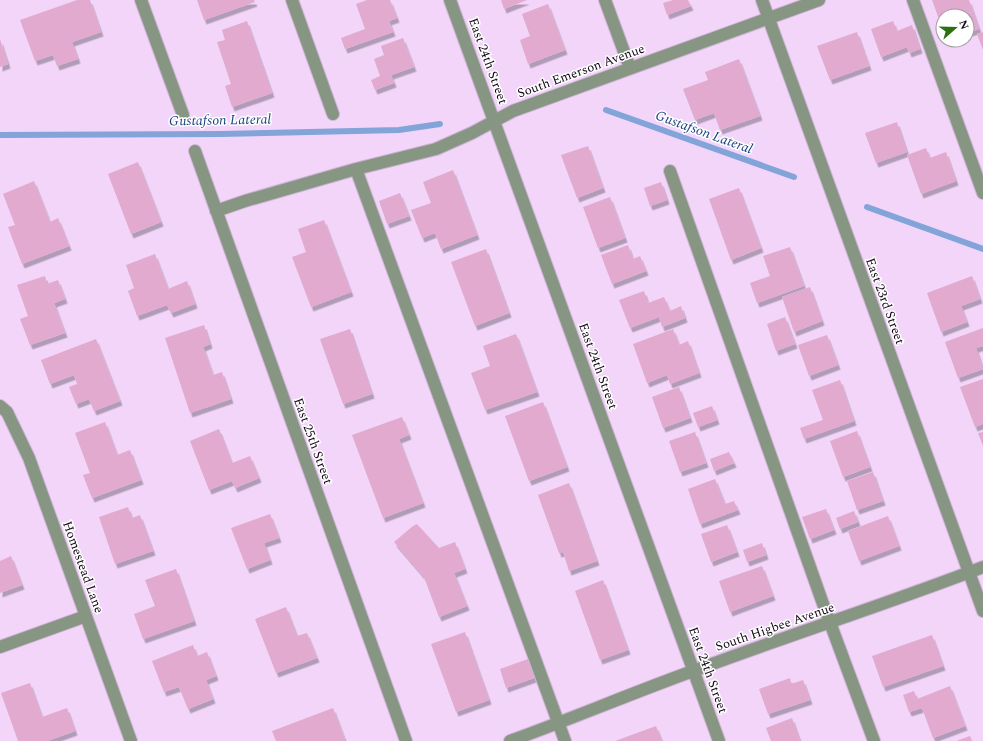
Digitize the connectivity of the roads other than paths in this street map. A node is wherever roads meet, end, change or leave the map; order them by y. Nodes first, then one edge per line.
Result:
1 (141, 0) edge
2 (292, 0) edge
3 (450, 0) edge
4 (605, 0) edge
5 (762, 0) edge
6 (819, 0) edge
7 (913, 0) edge
8 (768, 18) junction
9 (630, 68) junction
10 (333, 114) dead end
11 (183, 115) dead end
12 (494, 120) junction
13 (195, 151) dead end
14 (356, 169) junction
15 (670, 171) dead end
16 (983, 193) edge
17 (216, 211) junction
18 (0, 406) edge
19 (983, 567) edge
20 (969, 572) junction
21 (983, 611) edge
22 (86, 616) junction
23 (830, 623) junction
24 (0, 647) edge
25 (693, 671) junction
26 (559, 724) junction
27 (131, 741) edge
28 (406, 741) edge
29 (510, 741) edge
30 (565, 741) edge
31 (719, 741) edge
32 (874, 741) edge

1 - 11 street
2 - 10 street
3 - 12 street, East 24th Street
4 - 9 street
5 - 8 street, East 23rd Street
6 - 8 street, South Emerson Avenue
7 - 16 street
8 - 9 street, South Emerson Avenue
8 - 20 street, East 23rd Street
9 - 12 street, South Emerson Avenue
12 - 14 street, South Emerson Avenue
12 - 25 street, East 24th Street
13 - 17 street, East 25th Street
14 - 17 street, South Emerson Avenue
14 - 26 street
15 - 23 street
17 - 28 street, East 25th Street
18 - 22 street, Homestead Lane
19 - 20 street, South Higbee Avenue
20 - 21 street, East 23rd Street
20 - 23 street, South Higbee Avenue
22 - 24 street
22 - 27 street, Homestead Lane
23 - 25 street, South Higbee Avenue
23 - 32 street
25 - 26 street, South Higbee Avenue
25 - 31 street, East 24th Street
26 - 29 street, South Higbee Avenue
26 - 30 street

